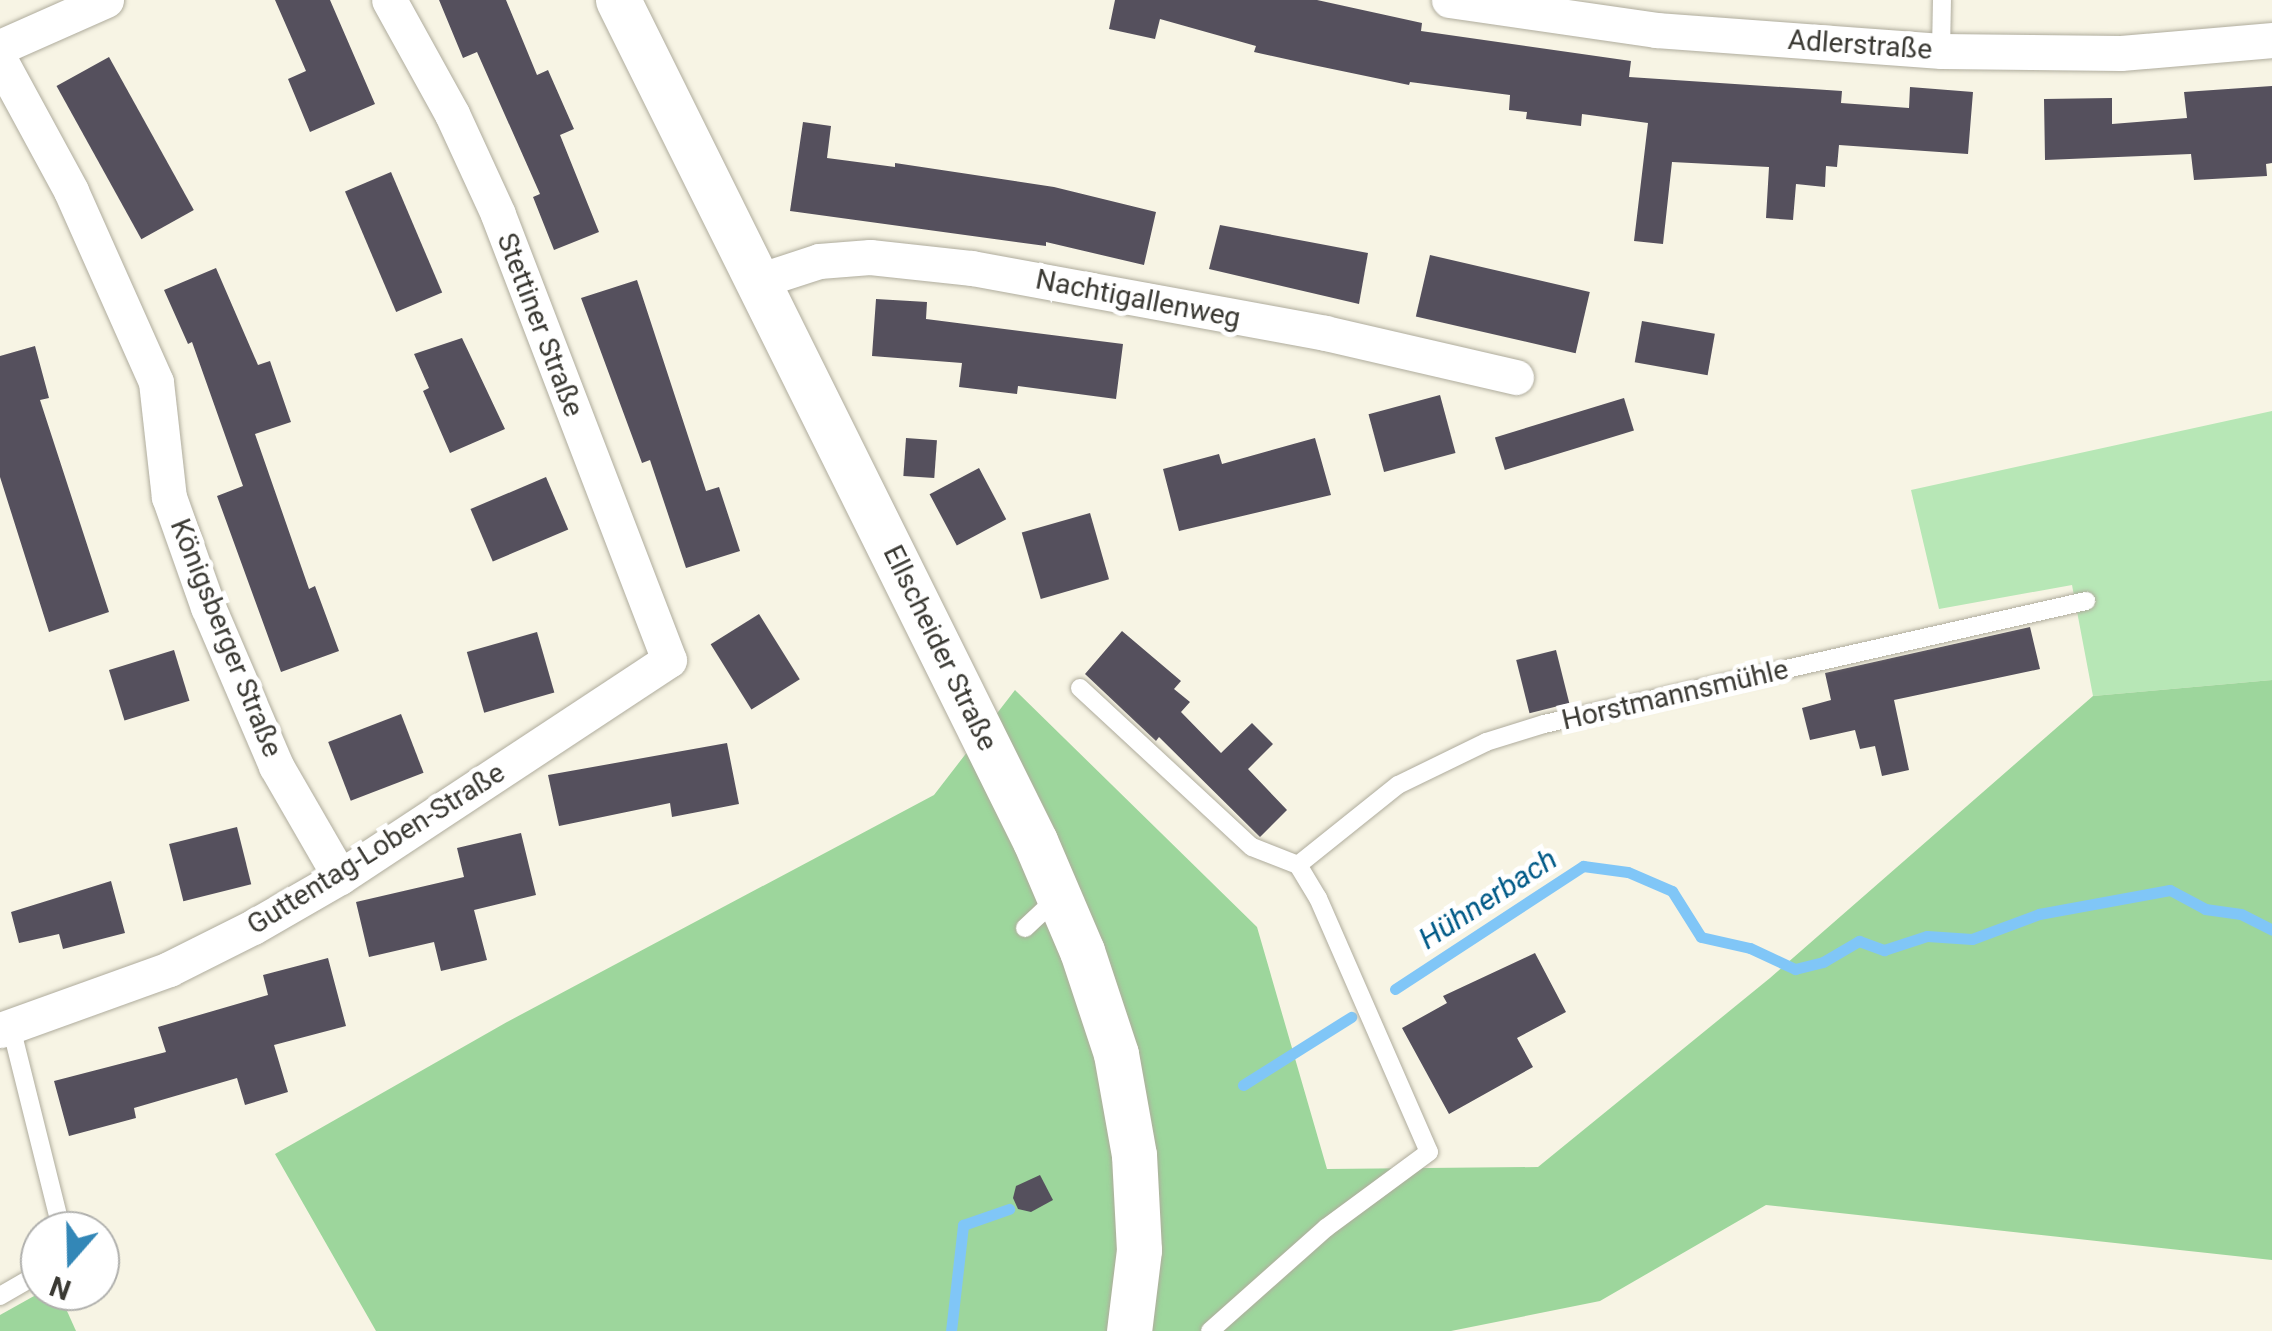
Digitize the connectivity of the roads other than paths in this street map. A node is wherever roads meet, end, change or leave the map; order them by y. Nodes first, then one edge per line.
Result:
1 (389, 0) edge
2 (618, 0) edge
3 (1450, 0) edge
4 (1942, 0) edge
5 (97, 2) edge
6 (2272, 40) edge
7 (0, 47) edge
8 (1940, 51) junction
9 (0, 60) edge
10 (758, 281) junction
11 (1516, 377) dead end
12 (2086, 601) dead end
13 (669, 660) joint
14 (1080, 688) dead end
15 (1298, 865) junction
16 (340, 878) junction
17 (1060, 895) junction
18 (1025, 928) dead end
19 (5, 1029) edge
20 (56, 1211) edge
21 (1129, 1331) edge
22 (1210, 1331) edge

1 - 13 street, Stettiner Straße
2 - 10 street, Ellscheider Straße
3 - 8 street, Adlerstraße
4 - 8 lane
5 - 7 street
6 - 8 street, Adlerstraße
9 - 16 street, Königsberger Straße
10 - 11 street, Nachtigallenweg
10 - 17 street, Ellscheider Straße
12 - 15 lane, Horstmannsmühle
13 - 16 street, Guttentag-Loben-Straße
14 - 15 lane
15 - 22 lane
16 - 19 street, Guttentag-Loben-Straße
17 - 18 lane
17 - 21 street, Ellscheider Straße
19 - 20 lane, Guttentag-Loben-Straße

